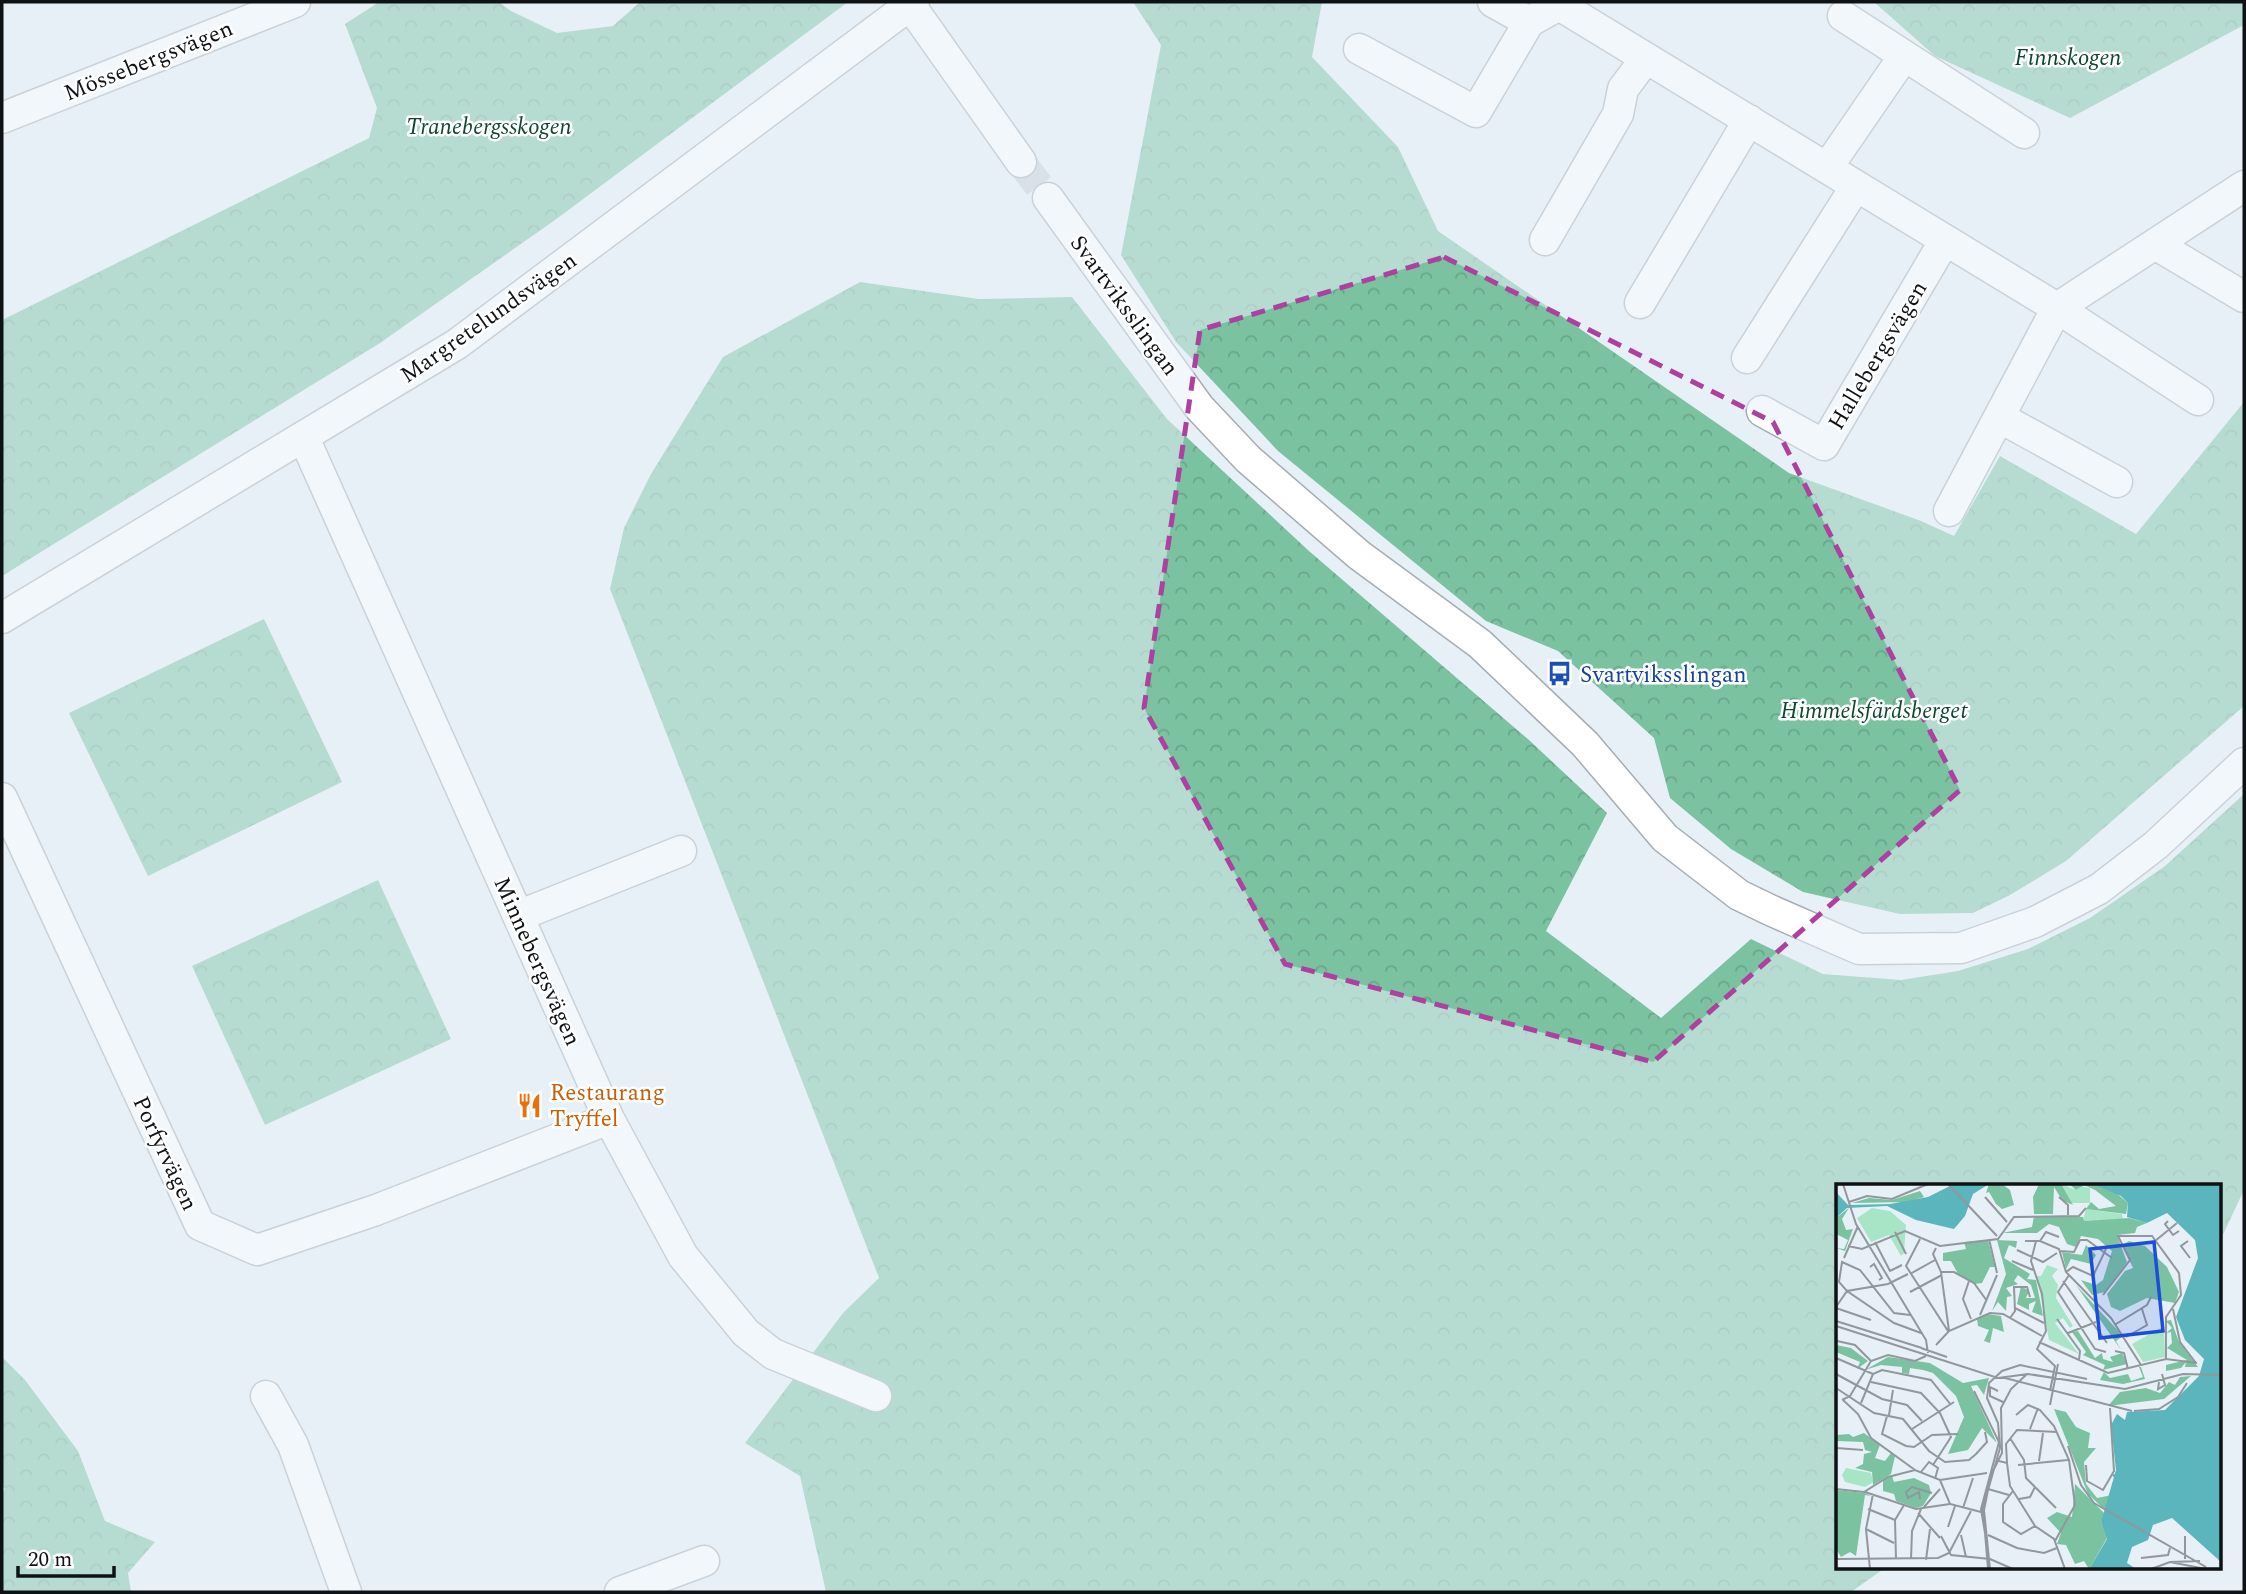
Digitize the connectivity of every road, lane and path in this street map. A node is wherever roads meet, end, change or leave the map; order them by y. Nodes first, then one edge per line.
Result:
1 (295, 2) edge
2 (1493, 2) edge
3 (912, 3) edge
4 (1560, 3) edge
5 (1843, 16) dead end
6 (1529, 22) junction
7 (1359, 49) dead end
8 (1904, 56) junction
9 (1646, 58) junction
10 (2, 118) edge
11 (1749, 120) junction
12 (2024, 133) dead end
13 (1021, 162) tunnel mouth
14 (1827, 168) junction
15 (1856, 186) junction
16 (2244, 186) edge
17 (1048, 198) tunnel mouth
18 (1545, 240) dead end
19 (1945, 240) junction
20 (2155, 244) junction
21 (2244, 297) edge
22 (1640, 303) dead end
23 (2057, 308) junction
24 (1747, 359) dead end
25 (2198, 400) dead end
26 (1762, 411) dead end
27 (1999, 416) junction
28 (304, 438) junction
29 (2117, 482) dead end
30 (1950, 511) dead end
31 (2, 618) edge
32 (2244, 763) edge
33 (2, 798) edge
34 (681, 851) dead end
35 (518, 916) junction
36 (608, 1119) junction
37 (266, 1396) dead end
38 (876, 1396) dead end
39 (704, 1561) dead end
40 (346, 1592) edge
41 (620, 1592) edge

1 - 10 street, Mössebergsvägen
2 - 6 street
3 - 13 street
3 - 28 street, Margretelundsvägen
4 - 6 street
4 - 9 street
5 - 8 street
6 - 7 street
8 - 12 street
8 - 14 street
9 - 11 street
9 - 18 street
11 - 14 street
11 - 22 street
14 - 15 street
15 - 19 street
15 - 24 street
16 - 20 street
17 - 32 street, Svartviksslingan
19 - 23 street
19 - 26 street, Hallebergsvägen
20 - 21 street
20 - 23 street
23 - 25 street
23 - 27 street
27 - 29 street
27 - 30 street
28 - 31 street, Margretelundsvägen
28 - 35 street, Minnebergsvägen
33 - 36 street, Porfyrvägen
34 - 35 street
35 - 36 street, Minnebergsvägen
36 - 38 street, Minnebergsvägen
37 - 40 street
39 - 41 street

